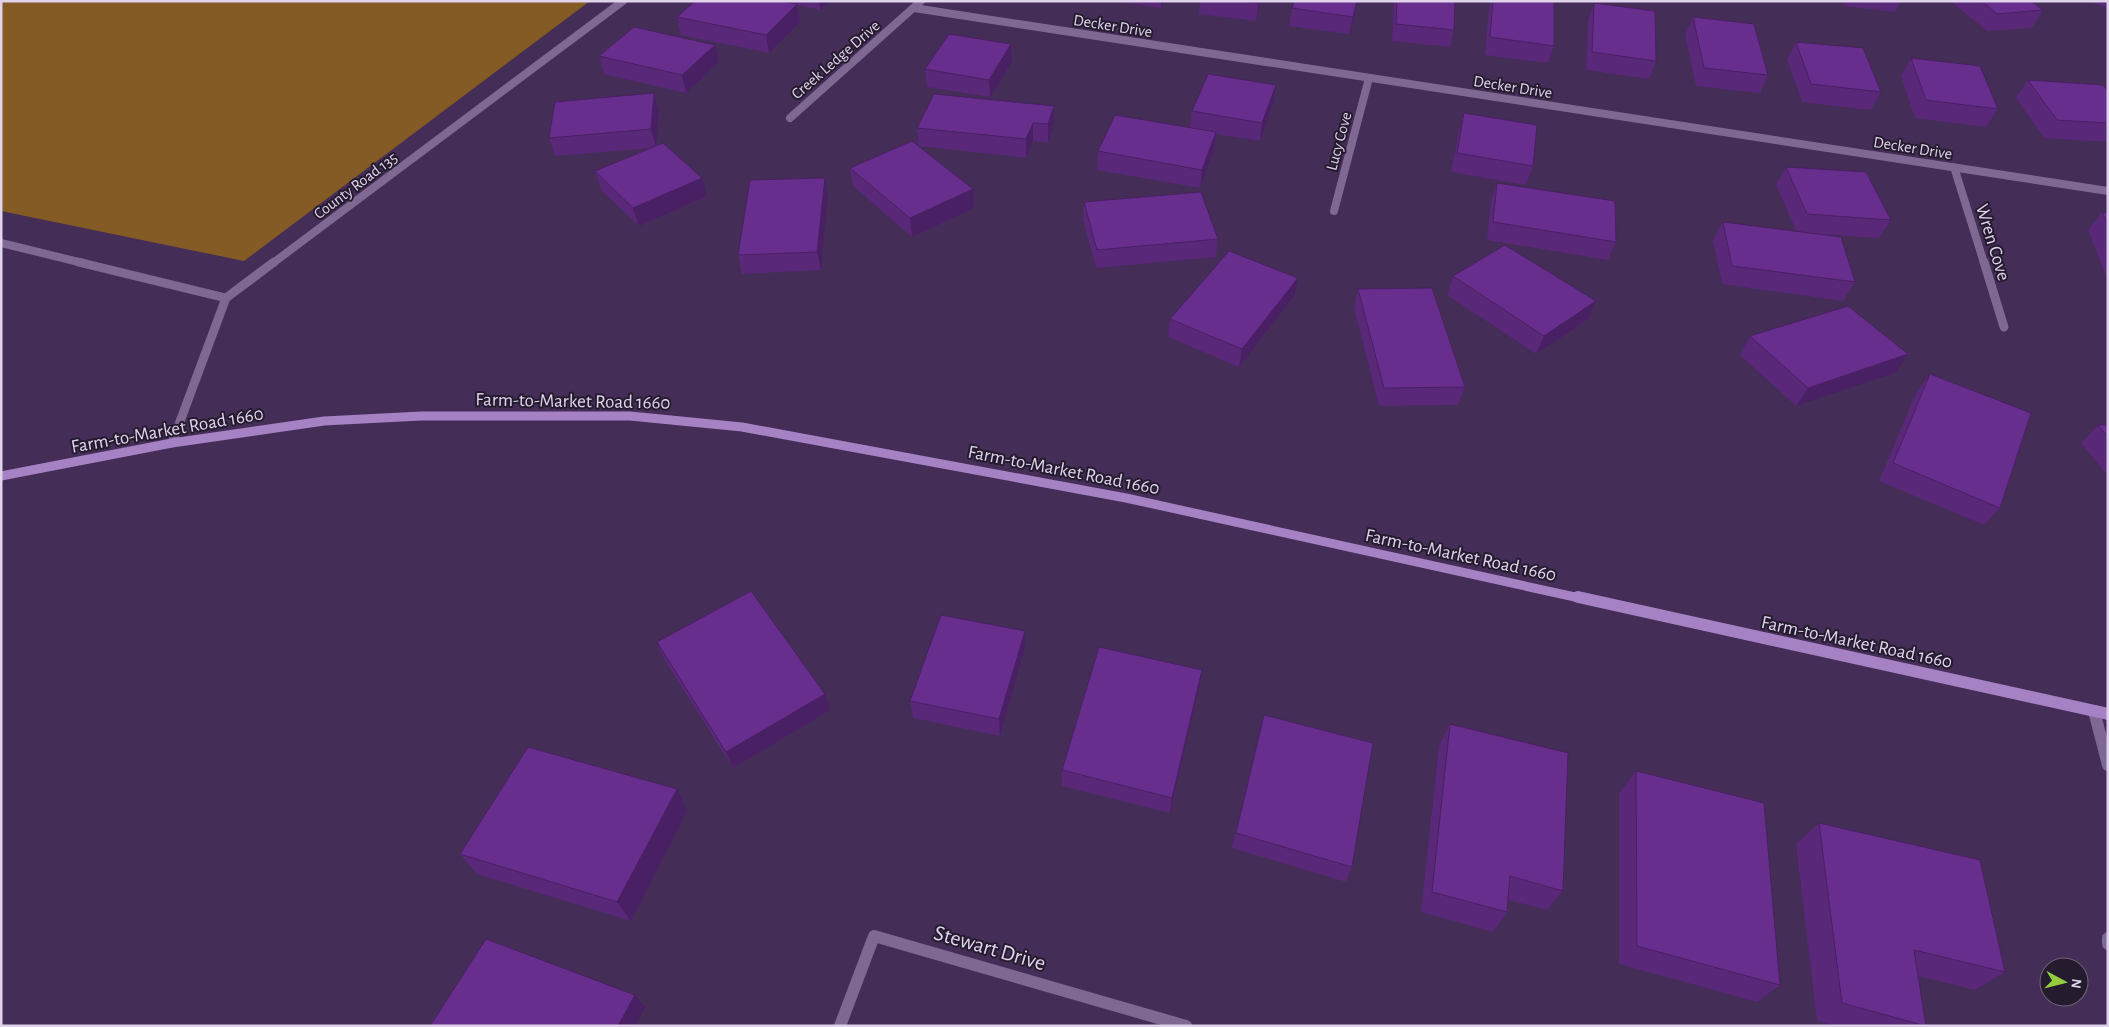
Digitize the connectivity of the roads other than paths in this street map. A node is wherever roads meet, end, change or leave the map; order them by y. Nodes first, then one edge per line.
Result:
1 (623, 1) edge
2 (921, 1) edge
3 (914, 8) junction
4 (1369, 78) junction
5 (790, 118) dead end
6 (1954, 167) junction
7 (2108, 191) edge
8 (1334, 211) dead end
9 (1, 242) edge
10 (226, 298) junction
11 (2004, 327) dead end
12 (172, 442) junction
13 (1, 476) edge
14 (2094, 711) junction
15 (2108, 714) edge
16 (2108, 765) edge
17 (2108, 938) edge
18 (2108, 944) edge
19 (840, 1026) edge
20 (1186, 1026) edge

1 - 10 street, County Road 135
2 - 3 street, Creek Ledge Drive
3 - 4 street, Decker Drive
3 - 5 street, Creek Ledge Drive
4 - 6 street, Decker Drive
4 - 8 street, Lucy Cove
6 - 7 street, Decker Drive
6 - 11 street, Wren Cove
9 - 10 street
10 - 12 street
12 - 13 main road, Farm-to-Market Road 1660
12 - 14 main road, Farm-to-Market Road 1660
14 - 15 main road, Farm-to-Market Road 1660
14 - 16 street
17 - 18 street
19 - 20 street, Stewart Drive

